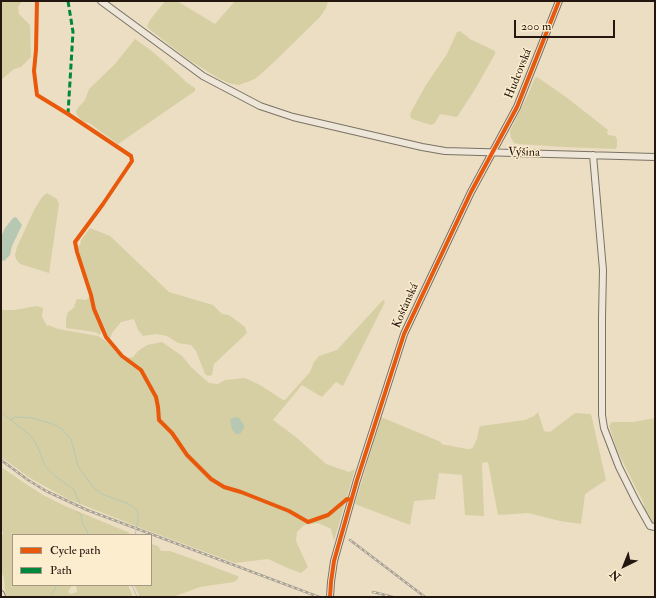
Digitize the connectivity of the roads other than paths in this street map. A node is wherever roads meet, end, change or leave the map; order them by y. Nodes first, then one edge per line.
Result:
1 (101, 1) edge
2 (559, 1) edge
3 (492, 152) junction
4 (593, 155) junction
5 (655, 157) edge
6 (655, 527) edge
7 (1, 594) edge
8 (2, 597) edge
9 (330, 597) edge

1 - 3 street, Výšina
2 - 3 street, Hudcovská
3 - 4 street, Výšina
3 - 9 street, Košťanská
4 - 5 street, Výšina
4 - 6 street
7 - 8 street

